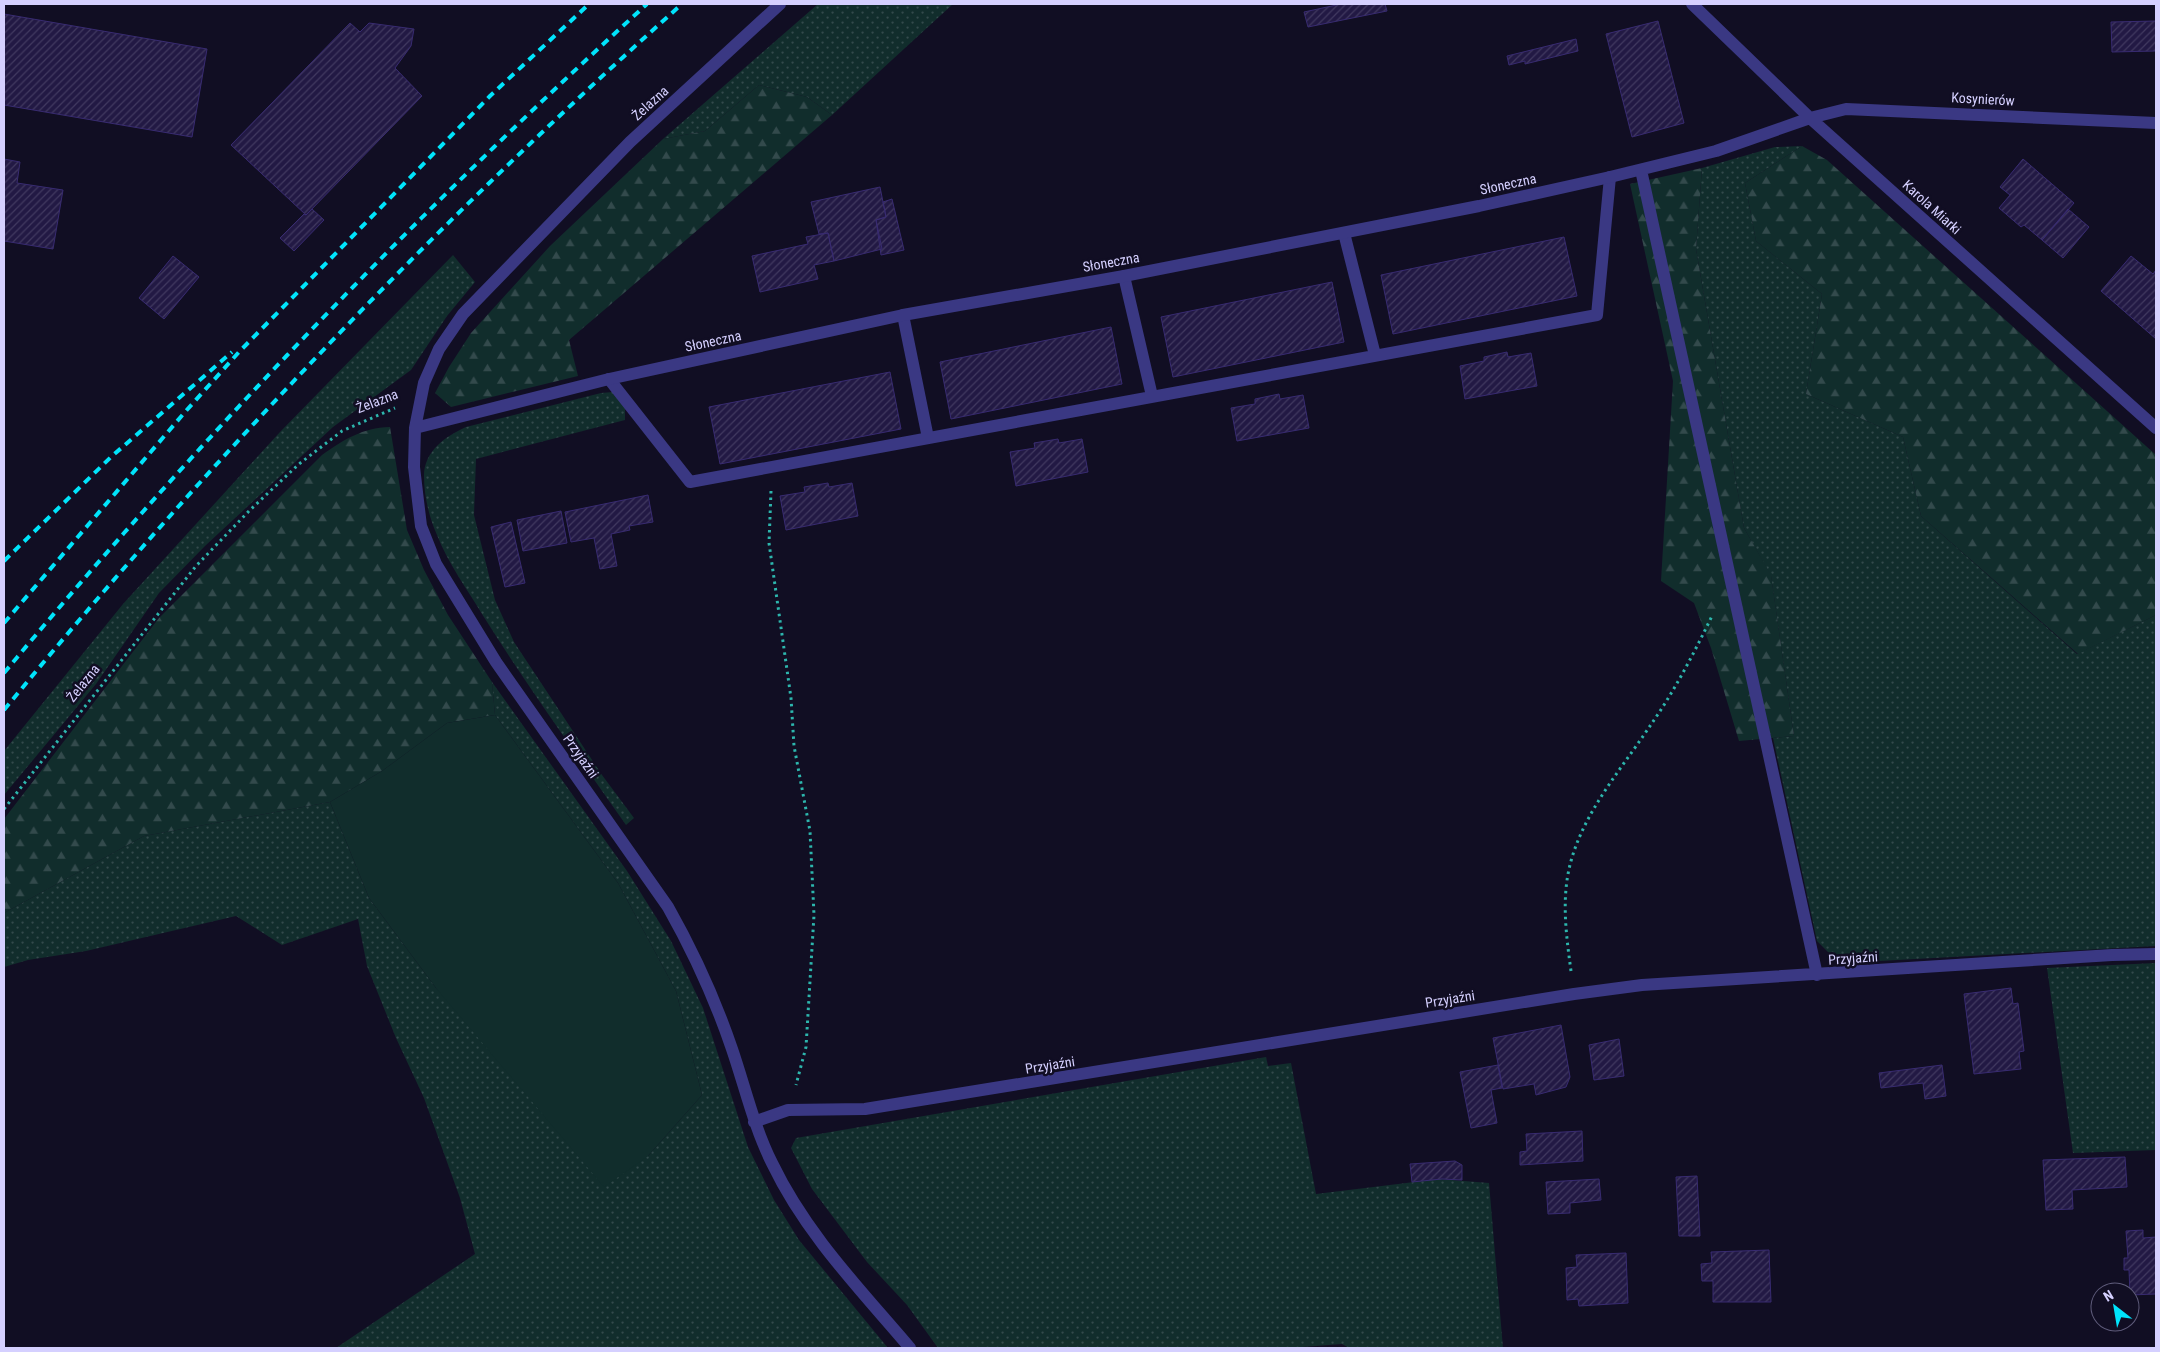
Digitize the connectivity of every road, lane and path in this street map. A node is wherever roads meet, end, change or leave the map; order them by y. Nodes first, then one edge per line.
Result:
1 (780, 4) edge
2 (1692, 4) edge
3 (1810, 118) junction
4 (2156, 123) edge
5 (1641, 170) junction
6 (1610, 177) junction
7 (1344, 232) junction
8 (1124, 276) junction
9 (902, 314) junction
10 (1375, 355) junction
11 (609, 380) junction
12 (1152, 396) junction
13 (419, 402) junction
14 (415, 428) junction
15 (2156, 428) edge
16 (928, 438) junction
17 (772, 468) junction
18 (1729, 582) junction
19 (4, 809) edge
20 (2156, 954) edge
21 (1816, 975) junction
22 (1574, 994) junction
23 (788, 1110) junction
24 (754, 1122) junction
25 (910, 1348) edge

1 - 13 street, Żelazna
2 - 3 street, Karola Miarki
3 - 4 street, Kosynierów
3 - 5 street, Słoneczna
3 - 15 street, Karola Miarki
5 - 6 street, Słoneczna
5 - 18 street
6 - 7 street, Słoneczna
6 - 10 street
7 - 8 street, Słoneczna
7 - 10 street
8 - 9 street, Słoneczna
8 - 12 street
9 - 11 street, Słoneczna
9 - 16 street
10 - 12 street
11 - 14 street, Słoneczna
11 - 17 street
12 - 16 street
13 - 14 street, Przyjaźni
13 - 19 path, Żelazna
14 - 24 street, Przyjaźni
16 - 17 street
17 - 23 path
18 - 21 street
18 - 22 path
20 - 21 street, Przyjaźni
21 - 22 street, Przyjaźni
22 - 23 street, Przyjaźni
23 - 24 street, Przyjaźni
24 - 25 street, Przyjaźni

